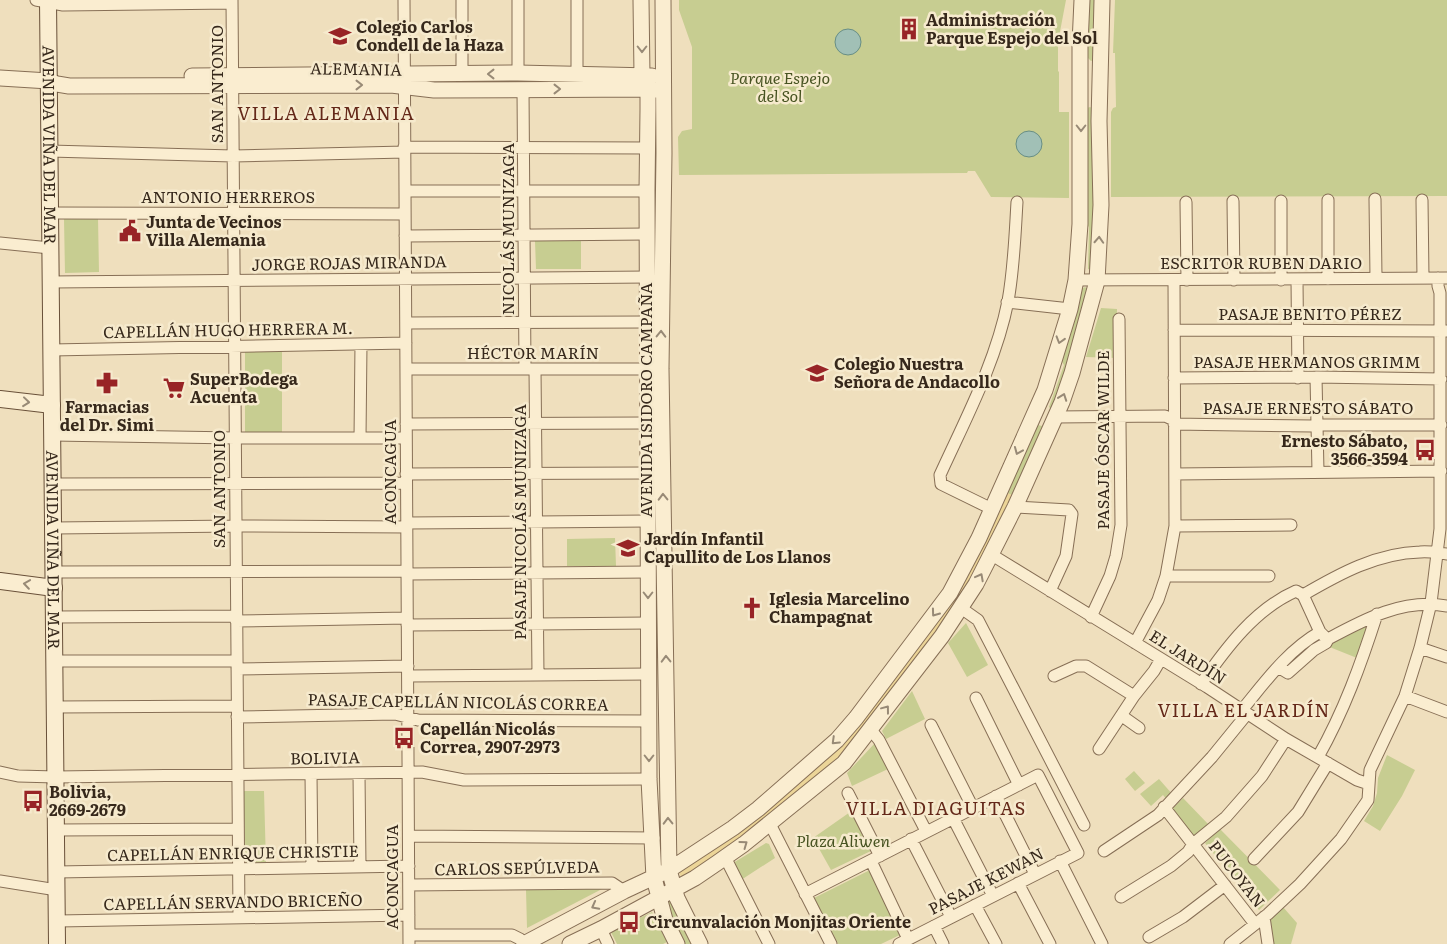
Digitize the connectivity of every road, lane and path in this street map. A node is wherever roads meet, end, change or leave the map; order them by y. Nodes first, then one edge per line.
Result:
1 (404, 0) edge
2 (462, 0) edge
3 (518, 0) edge
4 (577, 0) edge
5 (642, 0) edge
6 (663, 0) edge
7 (1082, 0) edge
8 (1102, 0) edge
9 (44, 1) edge
10 (232, 2) edge
11 (518, 73) junction
12 (462, 74) junction
13 (578, 74) junction
14 (662, 76) junction
15 (0, 78) edge
16 (49, 81) junction
17 (233, 81) junction
18 (404, 81) junction
19 (645, 82) junction
20 (1080, 86) junction
21 (1100, 86) junction
22 (523, 89) junction
23 (663, 92) junction
24 (524, 148) junction
25 (648, 148) junction
26 (405, 150) junction
27 (50, 152) junction
28 (233, 156) junction
29 (405, 191) junction
30 (524, 191) junction
31 (647, 191) junction
32 (1374, 199) dead end
33 (1328, 200) dead end
34 (1422, 200) dead end
35 (1233, 201) dead end
36 (1281, 201) dead end
37 (1017, 202) dead end
38 (1186, 202) dead end
39 (50, 213) junction
40 (234, 213) junction
41 (405, 214) junction
42 (524, 233) junction
43 (648, 234) junction
44 (405, 236) junction
45 (0, 242) edge
46 (50, 248) junction
47 (648, 277) junction
48 (525, 278) junction
49 (1376, 278) junction
50 (1423, 278) junction
51 (1443, 278) edge
52 (405, 279) junction
53 (1328, 279) junction
54 (234, 280) junction
55 (1076, 280) junction
56 (1174, 280) junction
57 (1187, 280) junction
58 (1234, 280) junction
59 (1280, 280) junction
60 (1297, 280) junction
61 (1097, 281) junction
62 (51, 282) junction
63 (1008, 302) junction
64 (1070, 309) junction
65 (1119, 319) dead end
66 (525, 322) junction
67 (647, 322) junction
68 (406, 323) junction
69 (1174, 330) junction
70 (1298, 330) junction
71 (1444, 330) edge
72 (406, 343) junction
73 (361, 344) junction
74 (235, 346) junction
75 (52, 350) junction
76 (406, 369) junction
77 (530, 369) junction
78 (654, 369) junction
79 (1316, 377) junction
80 (1174, 378) junction
81 (1298, 378) junction
82 (1441, 379) junction
83 (1045, 390) junction
84 (0, 399) edge
85 (52, 405) junction
86 (1120, 416) junction
87 (1055, 417) junction
88 (1174, 422) junction
89 (648, 423) junction
90 (406, 424) junction
91 (536, 424) junction
92 (1316, 425) junction
93 (1441, 425) junction
94 (52, 436) junction
95 (235, 438) junction
96 (360, 438) junction
97 (406, 438) junction
98 (648, 472) junction
99 (1318, 472) junction
100 (1441, 472) junction
101 (536, 473) junction
102 (1174, 474) junction
103 (406, 479) junction
104 (236, 483) junction
105 (53, 484) junction
106 (1015, 507) junction
107 (1444, 507) edge
108 (992, 509) junction
109 (537, 522) junction
110 (648, 522) junction
111 (407, 525) junction
112 (1291, 525) dead end
113 (236, 526) junction
114 (1175, 526) junction
115 (54, 528) junction
116 (1442, 554) edge
117 (992, 555) junction
118 (236, 572) junction
119 (407, 572) junction
120 (648, 572) junction
121 (537, 573) junction
122 (1166, 576) junction
123 (1269, 576) dead end
124 (54, 580) junction
125 (0, 581) edge
126 (1050, 591) junction
127 (1303, 594) junction
128 (1431, 603) junction
129 (1447, 606) edge
130 (961, 608) junction
131 (1377, 614) junction
132 (54, 617) junction
133 (1091, 617) junction
134 (236, 619) junction
135 (407, 621) junction
136 (649, 623) junction
137 (537, 624) junction
138 (1324, 636) junction
139 (1134, 643) junction
140 (1420, 648) junction
141 (1447, 657) edge
142 (1161, 659) junction
143 (55, 660) junction
144 (237, 665) junction
145 (408, 671) junction
146 (649, 674) junction
147 (538, 675) junction
148 (1054, 676) dead end
149 (1201, 684) junction
150 (1134, 696) junction
151 (1405, 696) junction
152 (976, 698) dead end
153 (56, 707) junction
154 (237, 711) junction
155 (1244, 712) junction
156 (1447, 712) edge
157 (1122, 716) junction
158 (408, 717) junction
159 (649, 721) junction
160 (931, 725) dead end
161 (1139, 728) dead end
162 (871, 730) junction
163 (1286, 739) junction
164 (1099, 749) dead end
165 (1323, 760) junction
166 (0, 772) edge
167 (408, 773) junction
168 (311, 774) junction
169 (359, 774) junction
170 (238, 775) junction
171 (56, 777) junction
172 (649, 779) junction
173 (1369, 784) junction
174 (1019, 785) junction
175 (848, 793) dead end
176 (996, 796) junction
177 (1164, 807) junction
178 (973, 808) junction
179 (953, 818) junction
180 (770, 824) junction
181 (1084, 825) dead end
182 (238, 829) junction
183 (57, 830) junction
184 (926, 831) junction
185 (408, 836) junction
186 (654, 838) junction
187 (911, 839) junction
188 (1193, 844) junction
189 (1104, 851) dead end
190 (725, 857) junction
191 (876, 858) junction
192 (1254, 859) dead end
193 (1060, 861) junction
194 (409, 866) junction
195 (360, 867) junction
196 (312, 868) junction
197 (238, 870) junction
198 (669, 870) junction
199 (57, 872) junction
200 (1036, 874) junction
201 (654, 878) junction
202 (0, 882) edge
203 (1018, 883) junction
204 (409, 885) junction
205 (1225, 885) junction
206 (673, 889) junction
207 (58, 890) junction
208 (624, 891) junction
209 (805, 894) junction
210 (993, 896) junction
211 (1122, 896) dead end
212 (658, 897) junction
213 (975, 905) junction
214 (409, 915) junction
215 (951, 917) junction
216 (239, 918) junction
217 (1260, 920) junction
218 (58, 921) junction
219 (934, 926) junction
220 (601, 929) junction
221 (1149, 937) dead end
222 (409, 940) edge
223 (904, 941) edge
224 (57, 944) edge
225 (62, 944) edge
226 (525, 944) edge
227 (570, 944) edge
228 (608, 944) edge
229 (677, 944) edge
230 (700, 944) edge
231 (769, 944) edge
232 (831, 944) edge
233 (944, 944) edge
234 (996, 944) edge
235 (1050, 944) edge
236 (1102, 944) edge
237 (1230, 944) edge
238 (1268, 944) edge

1 - 18 street, ACONCAGUA
2 - 12 street
3 - 11 street
4 - 13 street
5 -> 19 street, AVENIDA ISIDORO CAMPAÑA
6 - 14 street, AVENIDA ISIDORO CAMPAÑA
7 - 20 street
8 - 21 street
9 - 10 street
9 - 16 main road, AVENIDA VIÑA DEL MAR
10 - 17 street, SAN ANTONIO
11 -> 12 street, ALEMANIA
11 - 13 street, ALEMANIA
12 - 18 street, ALEMANIA
13 - 19 street, ALEMANIA
14 - 19 street, ALEMANIA
14 - 23 street, AVENIDA ISIDORO CAMPAÑA
15 - 16 street, ALEMANIA
16 - 17 street, ALEMANIA
16 - 27 main road, AVENIDA VIÑA DEL MAR
17 - 18 street, ALEMANIA
17 - 28 street, SAN ANTONIO
18 - 22 street, ALEMANIA
18 - 26 street, ACONCAGUA
22 -> 19 street, ALEMANIA
19 - 23 street, ALEMANIA
19 - 25 street, AVENIDA ISIDORO CAMPAÑA
20 - 21 street
20 -> 55 street
61 -> 21 street
22 - 24 street, NICOLÁS MUNIZAGA
78 -> 23 street, AVENIDA ISIDORO CAMPAÑA
24 - 25 street
24 - 26 street
24 - 30 street, NICOLÁS MUNIZAGA
25 - 31 street, AVENIDA ISIDORO CAMPAÑA
26 - 28 street
26 - 29 street, ACONCAGUA
27 - 28 street
27 - 39 main road, AVENIDA VIÑA DEL MAR
28 - 40 street, SAN ANTONIO
29 - 30 street
29 - 41 street, ACONCAGUA
30 - 31 street
30 - 42 street, NICOLÁS MUNIZAGA
31 - 43 street, AVENIDA ISIDORO CAMPAÑA
32 - 49 street
33 - 53 street
34 - 50 street
35 - 58 street
36 - 59 street
37 - 63 street
38 - 57 street
39 - 40 street, ANTONIO HERREROS
39 - 46 main road, AVENIDA VIÑA DEL MAR
40 - 41 street, ANTONIO HERREROS
40 - 54 street, SAN ANTONIO
41 - 44 street, ACONCAGUA
42 - 43 street
42 - 44 street
42 - 48 street, NICOLÁS MUNIZAGA
43 - 47 street, AVENIDA ISIDORO CAMPAÑA
44 - 52 street, ACONCAGUA
45 - 46 street
46 - 62 main road, AVENIDA VIÑA DEL MAR
47 - 48 street, JORGE ROJAS MIRANDA
47 - 67 street, AVENIDA ISIDORO CAMPAÑA
48 - 52 street, JORGE ROJAS MIRANDA
48 - 66 street, NICOLÁS MUNIZAGA
49 - 50 street, ESCRITOR RUBEN DARIO
49 - 53 street, ESCRITOR RUBEN DARIO
50 - 51 street, ESCRITOR RUBEN DARIO
51 - 71 street
52 - 54 street, JORGE ROJAS MIRANDA
52 - 68 street, ACONCAGUA
53 - 60 street, ESCRITOR RUBEN DARIO
54 - 62 street, JORGE ROJAS MIRANDA
54 - 74 street, SAN ANTONIO
55 - 61 street, ESCRITOR RUBEN DARIO
55 - 64 street
56 - 57 street, ESCRITOR RUBEN DARIO
56 - 61 street, ESCRITOR RUBEN DARIO
56 - 69 street
57 - 58 street, ESCRITOR RUBEN DARIO
58 - 59 street, ESCRITOR RUBEN DARIO
59 - 60 street, ESCRITOR RUBEN DARIO
60 - 70 street
87 -> 61 street
62 - 75 main road, AVENIDA VIÑA DEL MAR
63 - 64 street
63 - 108 street
64 -> 83 street
65 - 86 street, PASAJE ÓSCAR WILDE
66 - 67 street
66 - 68 street
66 - 77 street, NICOLÁS MUNIZAGA
67 - 78 street, AVENIDA ISIDORO CAMPAÑA
68 - 72 street, ACONCAGUA
69 - 70 street, PASAJE BENITO PÉREZ
69 - 80 street
70 - 71 street, PASAJE BENITO PÉREZ
70 - 81 street
71 - 82 street
72 - 73 street, CAPELLÁN HUGO HERRERA M.
72 - 76 street, ACONCAGUA
73 - 74 street, CAPELLÁN HUGO HERRERA M.
73 - 96 street
74 - 75 street, CAPELLÁN HUGO HERRERA M.
74 - 95 street, SAN ANTONIO
75 - 85 main road, AVENIDA VIÑA DEL MAR
76 - 77 street, HÉCTOR MARÍN
76 - 90 street, ACONCAGUA
77 - 78 street, HÉCTOR MARÍN
77 - 91 street, PASAJE NICOLÁS MUNIZAGA
78 - 89 street, AVENIDA ISIDORO CAMPAÑA
198 -> 78 street, AVENIDA ISIDORO CAMPAÑA
79 - 81 street, PASAJE HERMANOS GRIMM
79 - 82 street, PASAJE HERMANOS GRIMM
79 - 92 street
80 - 81 street, PASAJE HERMANOS GRIMM
80 - 88 street
82 - 93 street
83 - 87 street
83 -> 108 street
84 -> 85 main road
85 - 94 main road, AVENIDA VIÑA DEL MAR
86 - 87 street, PASAJE ERNESTO SÁBATO
86 - 88 street, PASAJE ERNESTO SÁBATO
86 - 133 street, PASAJE ÓSCAR WILDE
87 - 106 street
88 - 92 street, PASAJE ERNESTO SÁBATO
88 - 102 street
89 - 91 street
89 - 98 street, AVENIDA ISIDORO CAMPAÑA
90 - 91 street
90 - 97 street, ACONCAGUA
91 - 101 street, PASAJE NICOLÁS MUNIZAGA
92 - 93 street, PASAJE ERNESTO SÁBATO
92 - 99 street
93 - 100 street
94 - 95 street
94 - 105 main road, AVENIDA VIÑA DEL MAR
95 - 96 street
95 - 104 street, SAN ANTONIO
96 - 97 street
97 - 103 street, ACONCAGUA
98 - 101 street
98 - 110 street, AVENIDA ISIDORO CAMPAÑA
99 - 100 street
99 - 102 street
100 - 107 street
101 - 103 street
101 - 109 street, PASAJE NICOLÁS MUNIZAGA
102 - 114 street
103 - 104 street
103 - 111 street, ACONCAGUA
104 - 105 street
104 - 113 street, SAN ANTONIO
105 - 115 main road, AVENIDA VIÑA DEL MAR
106 - 117 street
106 - 126 street
107 - 116 street
108 -> 198 street
109 - 110 street
109 - 111 street
109 - 121 street, PASAJE NICOLÁS MUNIZAGA
110 - 120 street, AVENIDA ISIDORO CAMPAÑA
111 - 113 street
111 - 119 street, ACONCAGUA
112 - 114 street
113 - 115 street
113 - 118 street, SAN ANTONIO
114 - 122 street
115 - 124 main road, AVENIDA VIÑA DEL MAR
116 - 127 street
116 - 128 street
117 - 126 street, EL JARDÍN
130 -> 117 street
118 - 119 street
118 - 124 street
118 - 134 street, SAN ANTONIO
119 - 121 street
119 - 135 street, ACONCAGUA
120 - 121 street
120 -> 136 street, AVENIDA ISIDORO CAMPAÑA
121 - 137 street, PASAJE NICOLÁS MUNIZAGA
122 - 123 street
122 - 139 street
124 -> 125 main road
124 - 132 main road, AVENIDA VIÑA DEL MAR
126 - 133 street, EL JARDÍN
127 - 138 street
127 - 149 street
128 - 129 street
128 - 131 street
128 - 140 street
162 -> 130 street
130 - 181 street
131 - 138 street
131 - 165 street
132 - 134 street
132 - 143 main road, AVENIDA VIÑA DEL MAR
133 - 139 street, EL JARDÍN
134 - 135 street
134 - 144 street, SAN ANTONIO
135 - 137 street
135 - 145 street, ACONCAGUA
136 - 137 street
136 - 146 street, AVENIDA ISIDORO CAMPAÑA
137 - 147 street, PASAJE NICOLÁS MUNIZAGA
138 - 155 street
139 - 142 street, EL JARDÍN
140 - 141 street
140 - 151 street
142 - 149 street, EL JARDÍN
142 - 150 street
143 - 144 street
143 - 153 main road, AVENIDA VIÑA DEL MAR
144 - 145 street
144 - 154 street, SAN ANTONIO
145 - 147 street
145 - 158 street, ACONCAGUA
146 - 147 street
146 - 159 street, AVENIDA ISIDORO CAMPAÑA
148 - 150 street
149 - 155 street, EL JARDÍN
150 - 157 street
151 - 156 street
151 - 173 street
152 - 174 street
153 - 154 street, PASAJE CAPELLÁN NICOLÁS CORREA
153 - 171 main road, AVENIDA VIÑA DEL MAR
154 - 158 street, PASAJE CAPELLÁN NICOLÁS CORREA
154 - 170 street, SAN ANTONIO
155 - 163 street, EL JARDÍN
155 - 177 street
157 - 161 street
157 - 164 street
158 - 159 street, PASAJE CAPELLÁN NICOLÁS CORREA
158 - 167 street, ACONCAGUA
159 -> 172 street, AVENIDA ISIDORO CAMPAÑA
160 - 178 street
162 - 180 street
162 - 184 street
163 - 165 street, EL JARDÍN
163 - 188 street
165 - 173 street, EL JARDÍN
165 - 192 street
166 - 171 street, BOLIVIA
167 - 169 street, BOLIVIA
167 - 172 street, BOLIVIA
167 - 185 street, ACONCAGUA
168 - 169 street, BOLIVIA
168 - 170 street, BOLIVIA
168 - 196 street
169 - 195 street
170 - 171 street, BOLIVIA
170 - 182 street, SAN ANTONIO
171 - 183 main road, AVENIDA VIÑA DEL MAR
172 - 186 street, AVENIDA ISIDORO CAMPAÑA
173 - 217 street
174 - 176 street
174 - 193 street, PASAJE KEWAN
175 - 191 street
176 - 178 street
176 - 200 street
177 - 188 street, PUCOYAN
177 - 189 street
178 - 179 street
179 - 184 street
179 - 210 street
190 -> 180 street
180 - 209 street
182 - 183 street
182 - 197 street, SAN ANTONIO
183 - 199 main road, AVENIDA VIÑA DEL MAR
184 - 187 street
185 - 186 street
185 - 194 street, ACONCAGUA
186 - 201 street, AVENIDA ISIDORO CAMPAÑA
187 - 191 street
187 - 215 street
188 - 205 street, PUCOYAN
188 - 211 street
190 - 206 street
190 - 231 street
191 - 209 street
191 - 223 street
193 - 200 street, PASAJE KEWAN
193 - 236 street
194 - 195 street, CAPELLÁN ENRIQUE CHRISTIE
194 - 204 street, ACONCAGUA
195 - 196 street, CAPELLÁN ENRIQUE CHRISTIE
196 - 197 street, CAPELLÁN ENRIQUE CHRISTIE
197 - 199 street, CAPELLÁN ENRIQUE CHRISTIE
197 - 216 street, SAN ANTONIO
198 - 201 street
198 - 206 street, AVENIDA ISIDORO CAMPAÑA
199 - 207 main road, AVENIDA VIÑA DEL MAR
200 - 203 street, PASAJE KEWAN
201 - 208 street
201 - 212 street, AVENIDA ISIDORO CAMPAÑA
202 - 207 street
203 - 210 street, PASAJE KEWAN
203 - 235 street
204 - 208 street, CARLOS SEPÚLVEDA
204 - 214 street, ACONCAGUA
205 - 217 street, PUCOYAN
205 - 221 street
206 - 212 street
206 - 230 street, AVENIDA ISIDORO CAMPAÑA
207 - 218 main road, AVENIDA VIÑA DEL MAR
208 -> 226 street
209 - 232 street
210 - 213 street, PASAJE KEWAN
212 - 220 street
212 - 229 street, AVENIDA ISIDORO CAMPAÑA
213 - 215 street, PASAJE KEWAN
213 - 234 street
214 - 216 street, CAPELLÁN SERVANDO BRICEÑO
214 - 222 street, ACONCAGUA
215 - 219 street, PASAJE KEWAN
216 - 218 street, CAPELLÁN SERVANDO BRICEÑO
217 - 237 street
217 - 238 street
218 - 224 main road, AVENIDA VIÑA DEL MAR
218 - 225 main road, AVENIDA VIÑA DEL MAR
219 - 223 street, PASAJE KEWAN
219 - 233 street
220 - 227 street
220 - 228 street
222 - 226 street

